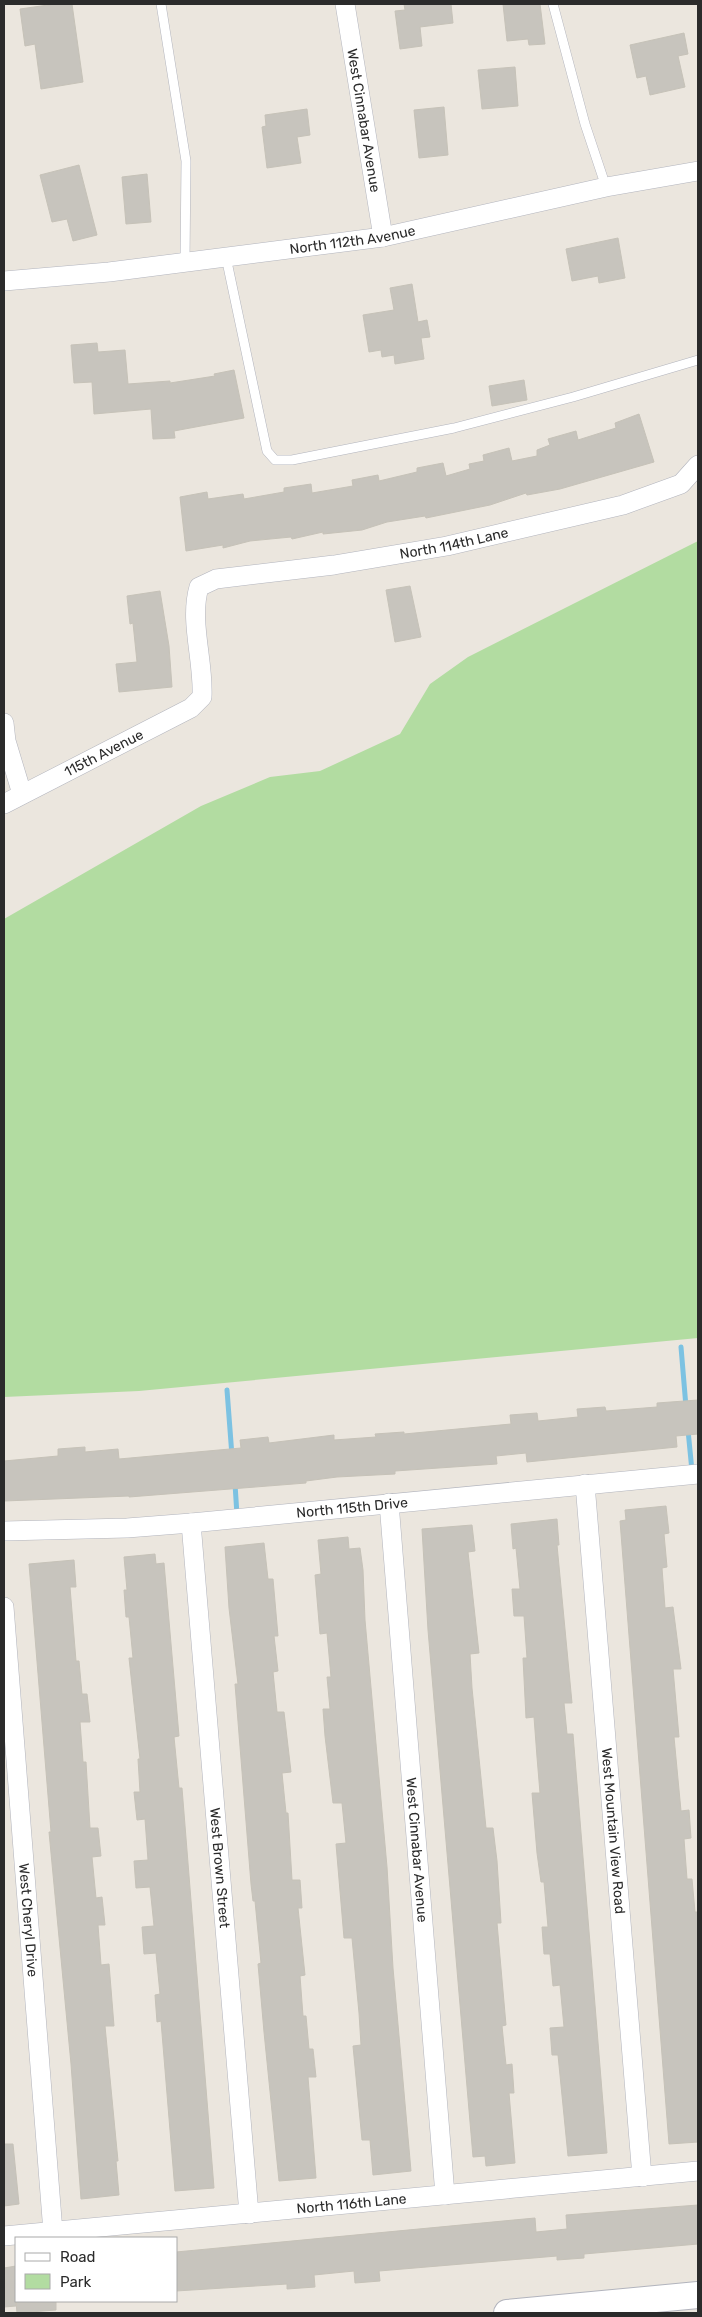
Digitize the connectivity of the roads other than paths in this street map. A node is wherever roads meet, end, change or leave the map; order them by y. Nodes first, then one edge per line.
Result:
1 (161, 4) edge
2 (345, 4) edge
3 (553, 4) edge
4 (698, 171) edge
5 (606, 187) junction
6 (383, 237) junction
7 (226, 257) junction
8 (186, 262) junction
9 (4, 281) edge
10 (698, 360) edge
11 (698, 466) edge
12 (202, 697) joint
13 (4, 723) edge
14 (22, 794) junction
15 (4, 804) edge
16 (698, 1474) edge
17 (585, 1484) junction
18 (389, 1503) junction
19 (191, 1523) junction
20 (4, 1531) edge
21 (4, 1607) edge
22 (698, 2171) edge
23 (642, 2177) junction
24 (444, 2195) junction
25 (249, 2214) junction
26 (53, 2232) junction
27 (4, 2236) edge
28 (698, 2296) edge
29 (507, 2313) edge

1 - 8 lane
2 - 6 street, West Cinnabar Avenue
3 - 5 lane
4 - 5 street, North 112th Avenue
5 - 6 street, North 112th Avenue
6 - 7 street, North 112th Avenue
7 - 8 street, North 112th Avenue
7 - 10 lane
8 - 9 street, North 112th Avenue
11 - 12 street, North 114th Lane
12 - 14 street, 115th Avenue
13 - 14 street
14 - 15 street, 115th Avenue
16 - 17 street, North 115th Drive
17 - 18 street, North 115th Drive
17 - 23 street, West Mountain View Road
18 - 19 street, North 115th Drive
18 - 24 street, West Cinnabar Avenue
19 - 20 street, North 115th Drive
19 - 25 street, West Brown Street
21 - 26 street, West Cheryl Drive
22 - 23 street, North 116th Lane
23 - 24 street, North 116th Lane
24 - 25 street, North 116th Lane
25 - 26 street, North 116th Lane
26 - 27 street, North 116th Lane
28 - 29 street

